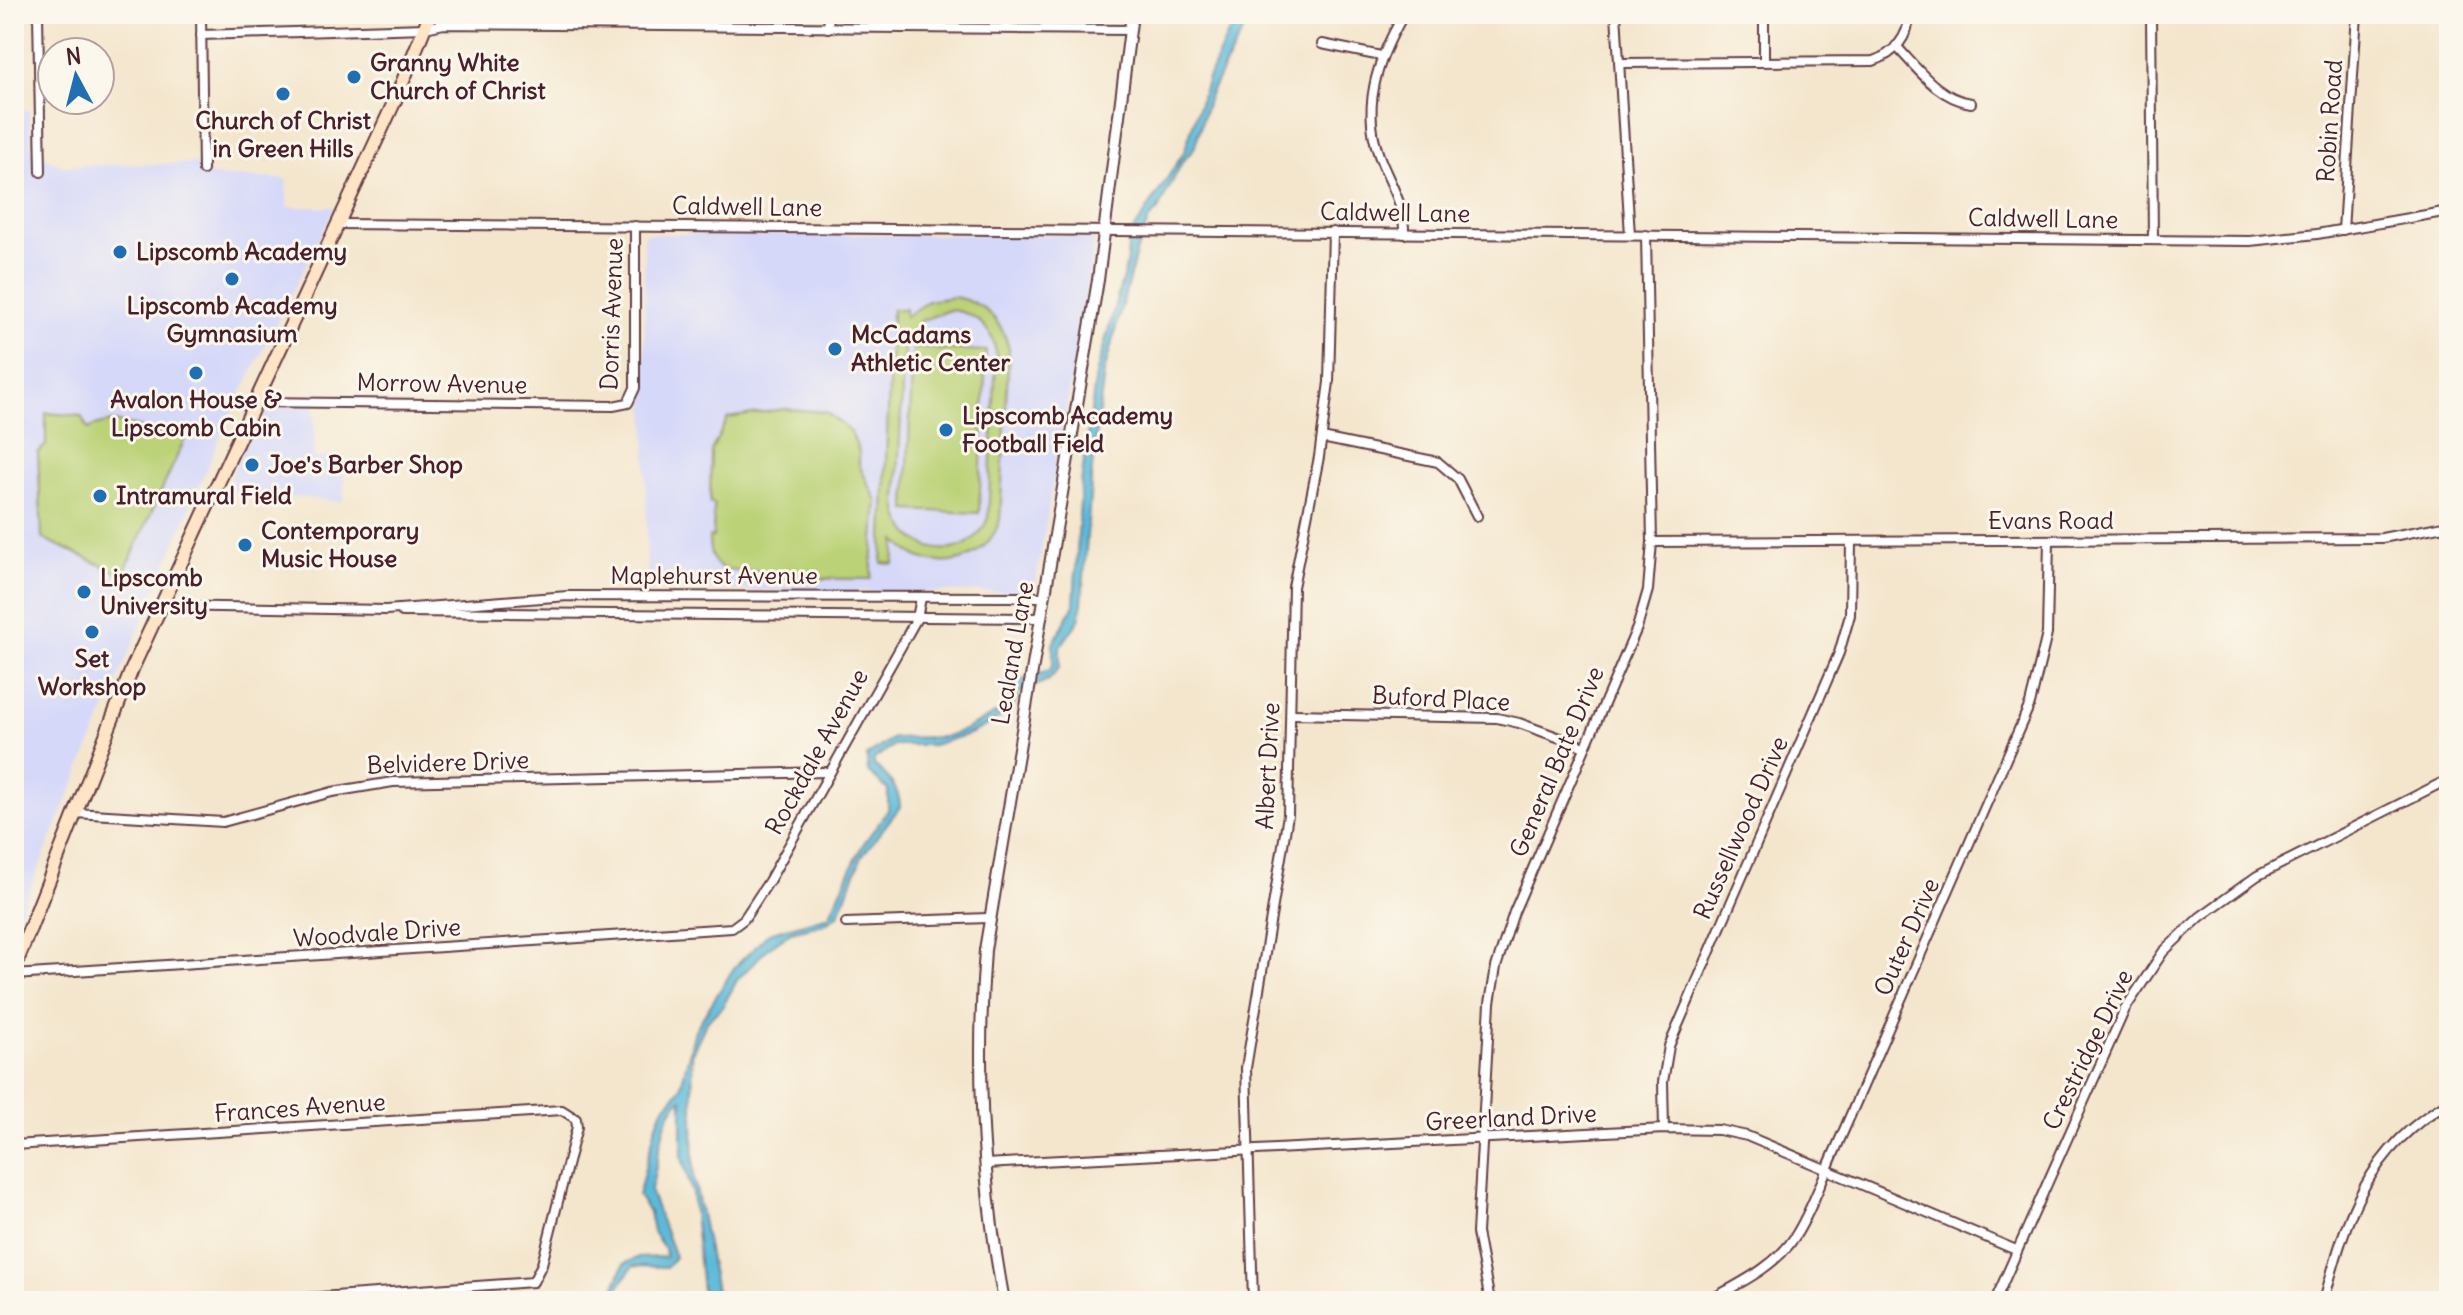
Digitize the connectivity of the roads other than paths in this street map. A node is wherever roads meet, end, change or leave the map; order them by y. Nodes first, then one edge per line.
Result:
1 (38, 14) edge
2 (201, 14) edge
3 (430, 14) edge
4 (829, 14) edge
5 (1132, 14) edge
6 (1404, 14) edge
7 (1616, 14) edge
8 (1764, 14) edge
9 (1910, 14) edge
10 (2151, 14) edge
11 (2357, 14) edge
12 (425, 28) junction
13 (828, 28) junction
14 (1130, 30) junction
15 (201, 35) junction
16 (1322, 44) dead end
17 (1896, 46) junction
18 (1381, 56) junction
19 (1764, 60) junction
20 (1622, 63) junction
21 (1971, 103) dead end
22 (203, 170) dead end
23 (41, 172) dead end
24 (2449, 211) edge
25 (338, 224) junction
26 (635, 226) junction
27 (1105, 230) junction
28 (2343, 230) junction
29 (1333, 232) junction
30 (1404, 234) junction
31 (1630, 235) junction
32 (1646, 235) junction
33 (2153, 240) junction
34 (254, 402) junction
35 (628, 403) joint
36 (1322, 438) junction
37 (1477, 516) dead end
38 (2449, 525) edge
39 (2049, 540) junction
40 (1851, 541) junction
41 (1652, 542) junction
42 (1043, 597) junction
43 (921, 598) junction
44 (160, 606) junction
45 (386, 610) junction
46 (917, 618) junction
47 (1039, 618) junction
48 (1292, 714) junction
49 (1585, 747) junction
50 (827, 772) junction
51 (2449, 779) edge
52 (75, 813) junction
53 (988, 918) junction
54 (741, 923) joint
55 (846, 923) dead end
56 (14, 972) edge
57 (2449, 1102) edge
58 (1664, 1129) junction
59 (1481, 1139) junction
60 (14, 1145) edge
61 (1247, 1151) junction
62 (985, 1164) junction
63 (1827, 1169) junction
64 (2016, 1250) junction
65 (263, 1301) edge
66 (1004, 1301) edge
67 (1253, 1301) edge
68 (1490, 1301) edge
69 (1708, 1301) edge
70 (1995, 1301) edge
71 (2324, 1301) edge

1 - 23 street
2 - 15 street
3 - 12 main road
4 - 13 street
5 - 14 street, Lealand Lane
6 - 18 street
7 - 20 street
8 - 19 street
9 - 17 street
10 - 33 street
11 - 28 street, Robin Road
12 - 13 street
12 - 15 street
12 - 25 main road
13 - 14 street
14 - 27 street, Lealand Lane
15 - 22 street
16 - 18 street
17 - 19 street
17 - 21 street
18 - 30 street
19 - 20 street
20 - 31 street
24 - 28 street, Caldwell Lane
25 - 26 street, Caldwell Lane
25 - 34 main road
26 - 27 street, Caldwell Lane
26 - 35 street, Dorris Avenue
27 - 29 street, Caldwell Lane
27 - 42 street, Lealand Lane
28 - 33 street, Caldwell Lane
29 - 30 street, Caldwell Lane
29 - 36 street, Albert Drive
30 - 31 street, Caldwell Lane
31 - 32 street, Caldwell Lane
32 - 33 street, Caldwell Lane
32 - 41 street, General Bate Drive
34 - 35 street, Morrow Avenue
34 - 44 main road
36 - 37 street
36 - 48 street, Albert Drive
38 - 39 street, Evans Road
39 - 40 street, Evans Road
39 - 63 street, Outer Drive
40 - 41 street, Evans Road
40 - 58 street, Russellwood Drive
41 - 49 street, General Bate Drive
42 - 43 street, Maplehurst Avenue
42 - 47 street, Lealand Lane
43 - 45 street, Maplehurst Avenue
43 - 46 street, Rockdale Avenue
44 - 45 street, Maplehurst Avenue
44 - 52 main road
45 - 46 street, Maplehurst Avenue
46 - 47 street, Maplehurst Avenue
46 - 50 street, Rockdale Avenue
47 - 53 street, Lealand Lane
48 - 49 street, Buford Place
48 - 61 street, Albert Drive
49 - 59 street, General Bate Drive
50 - 52 street, Belvidere Drive
50 - 54 street, Rockdale Avenue
51 - 64 street, Crestridge Drive
52 - 56 main road
53 - 55 street
53 - 62 street, Lealand Lane
54 - 56 street, Woodvale Drive
57 - 71 street
58 - 59 street, Greerland Drive
58 - 63 street, Greerland Drive
59 - 61 street, Greerland Drive
59 - 68 street, General Bate Drive
60 - 65 street, Frances Avenue
61 - 62 street, Greerland Drive
61 - 67 street, Albert Drive
62 - 66 street, Lealand Lane
63 - 64 street, Greerland Drive
63 - 69 street, Outer Drive
64 - 70 street, Crestridge Drive

